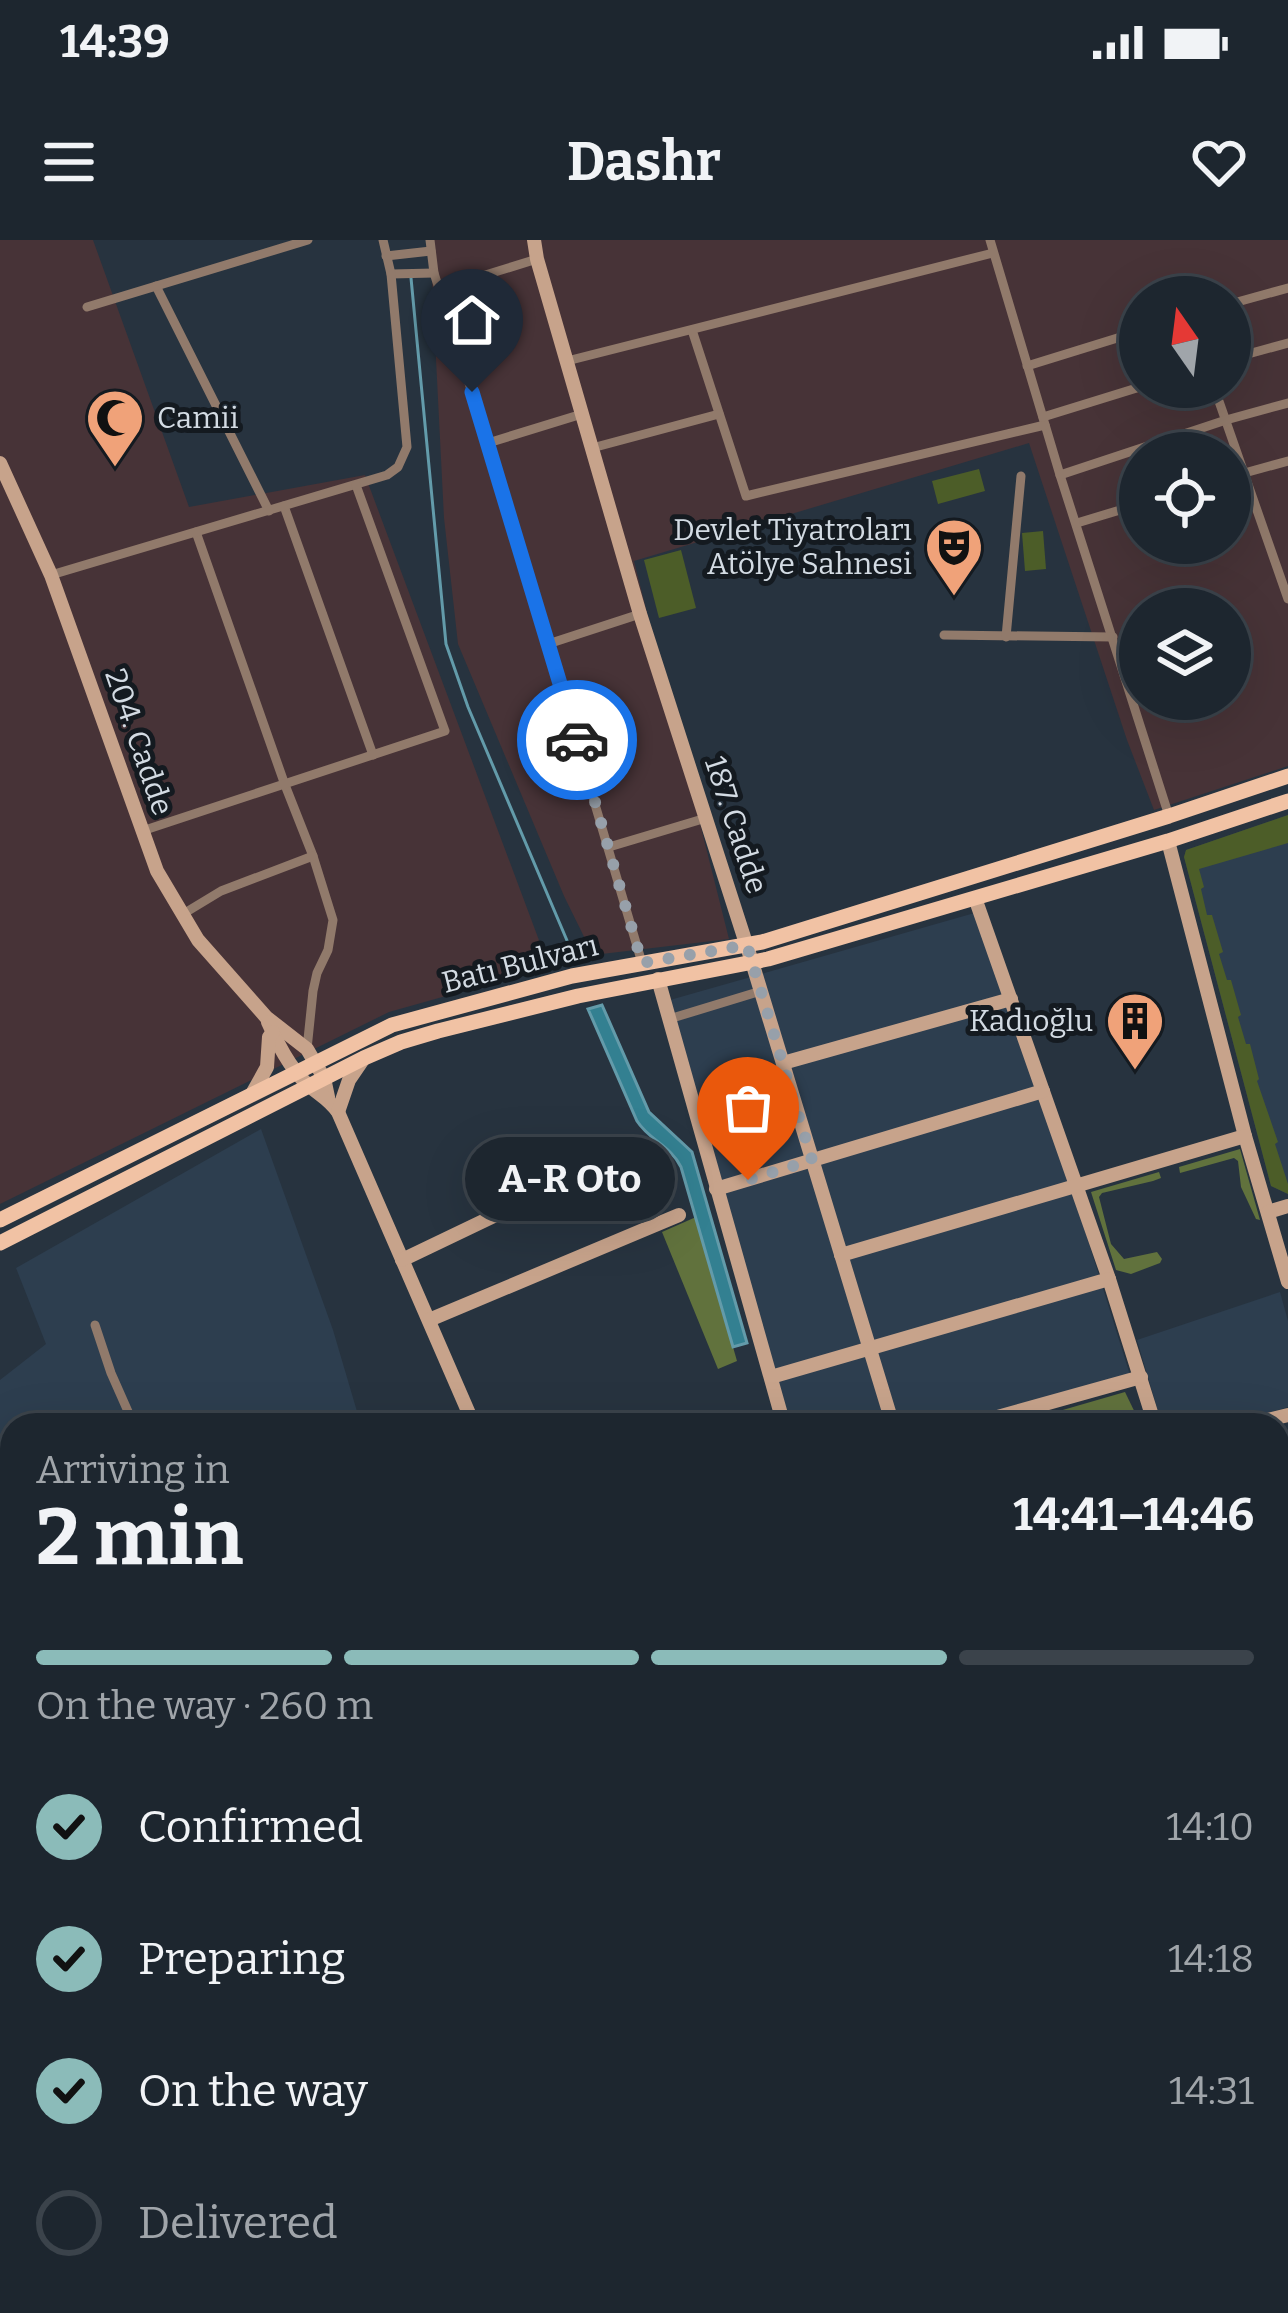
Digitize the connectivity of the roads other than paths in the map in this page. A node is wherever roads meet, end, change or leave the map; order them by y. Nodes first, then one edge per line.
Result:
1 (308, 240) edge
2 (383, 240) edge
3 (534, 240) edge
4 (990, 240) edge
5 (430, 246) edge
6 (993, 254) junction
7 (386, 256) junction
8 (537, 260) junction
9 (434, 273) junction
10 (396, 274) junction
11 (156, 286) junction
12 (1288, 288) edge
13 (440, 289) junction
14 (1251, 298) edge
15 (87, 307) dead end
16 (692, 330) junction
17 (1119, 338) edge
18 (1288, 343) edge
19 (1251, 353) edge
20 (567, 361) junction
21 (1027, 366) junction
22 (1119, 394) edge
23 (1288, 403) edge
24 (1222, 408) edge
25 (582, 414) junction
26 (719, 414) junction
27 (1226, 420) junction
28 (1044, 421) junction
29 (1230, 432) edge
30 (488, 442) junction
31 (592, 448) junction
32 (1288, 460) edge
33 (0, 463) edge
34 (1251, 470) edge
35 (1060, 475) junction
36 (1021, 476) dead end
37 (356, 485) junction
38 (1251, 492) edge
39 (284, 506) junction
40 (1119, 510) edge
41 (268, 511) junction
42 (1077, 523) junction
43 (196, 532) junction
44 (51, 575) junction
45 (1288, 599) edge
46 (640, 614) junction
47 (944, 635) dead end
48 (1006, 637) junction
49 (1112, 637) junction
50 (548, 644) junction
51 (373, 755) junction
52 (1288, 776) edge
53 (285, 785) junction
54 (1288, 801) edge
55 (1169, 816) junction
56 (706, 818) junction
57 (142, 831) junction
58 (1168, 841) junction
59 (609, 847) junction
60 (313, 856) junction
61 (976, 898) junction
62 (183, 914) junction
63 (747, 945) junction
64 (752, 962) junction
65 (642, 963) junction
66 (658, 980) junction
67 (761, 991) junction
68 (1011, 999) junction
69 (266, 1017) junction
70 (669, 1019) junction
71 (273, 1033) junction
72 (311, 1056) junction
73 (364, 1058) junction
74 (783, 1063) junction
75 (297, 1071) junction
76 (316, 1082) junction
77 (1043, 1091) junction
78 (252, 1094) junction
79 (338, 1112) junction
80 (1245, 1136) junction
81 (812, 1160) junction
82 (1077, 1186) junction
83 (716, 1189) junction
84 (519, 1204) dead end
85 (1288, 1206) edge
86 (1268, 1212) junction
87 (679, 1215) dead end
88 (0, 1220) edge
89 (0, 1243) edge
90 (841, 1255) junction
91 (402, 1260) junction
92 (1109, 1280) junction
93 (1288, 1282) edge
94 (428, 1320) junction
95 (95, 1325) dead end
96 (869, 1347) junction
97 (1141, 1376) junction
98 (771, 1378) junction
99 (129, 1413) edge
100 (469, 1413) edge
101 (781, 1413) edge
102 (888, 1413) edge
103 (1011, 1413) edge
104 (1152, 1413) edge

1 - 11 street
2 - 7 street
3 - 8 street, 187. Cadde
4 - 6 street
5 - 7 street
5 - 9 street
6 - 16 street
6 - 21 street
7 - 10 street
8 - 13 street
8 - 20 street, 187. Cadde
9 - 10 street
9 - 13 street
10 - 37 street
11 - 15 street
11 - 41 street
12 - 14 street
13 - 30 street
16 - 20 street
16 - 26 street
17 - 21 street
18 - 19 street
20 - 25 street, 187. Cadde
21 - 28 street
22 - 28 street
23 - 27 street
24 - 27 street
25 - 30 street
25 - 31 street, 187. Cadde
26 - 28 street
26 - 31 street
27 - 29 street
27 - 35 street
28 - 35 street
30 - 50 street
31 - 46 street, 187. Cadde
32 - 34 street
33 - 44 street, 204. Cadde
35 - 42 street
36 - 48 street
37 - 39 street
37 - 51 street
38 - 45 street
39 - 41 street
39 - 51 street
40 - 42 street
41 - 43 street
42 - 49 street
43 - 44 street
43 - 53 street
44 - 57 street, 204. Cadde
46 - 50 street
46 - 56 street, 187. Cadde
47 - 48 street
48 - 49 street
49 - 55 street
50 - 59 street
51 - 53 street
52 - 55 main road, Batı Bulvarı
53 - 57 street
53 - 60 street
54 - 58 main road, Batı Bulvarı
55 - 63 main road, Batı Bulvarı
56 - 59 street
56 - 63 street, 187. Cadde
57 - 62 street, 204. Cadde
58 - 61 main road, Batı Bulvarı
58 - 80 street
59 - 65 street
60 - 62 street
60 - 72 street
61 - 64 main road, Batı Bulvarı
61 - 68 street
62 - 69 street, 204. Cadde
63 - 64 street, 187. Cadde
63 - 65 main road, Batı Bulvarı
64 - 66 main road, Batı Bulvarı
64 - 67 street, 187. Cadde
65 - 72 main road, Batı Bulvarı
66 - 70 street
66 - 73 main road, Batı Bulvarı
67 - 70 street
67 - 74 street, 187. Cadde
68 - 74 street
68 - 77 street
69 - 71 street, 204. Cadde
69 - 72 street, 204. Cadde
70 - 83 street
71 - 75 street, 204. Cadde
71 - 78 street
72 - 75 main road, Batı Bulvarı
72 - 76 street, 204. Cadde
73 - 76 main road, Batı Bulvarı
73 - 79 street
74 - 81 street, 187. Cadde
75 - 76 street, 204. Cadde
75 - 78 main road, Batı Bulvarı
76 - 79 street, 204. Cadde
76 - 89 main road, Batı Bulvarı
77 - 81 street
77 - 82 street
78 - 88 main road, Batı Bulvarı
79 - 91 street, 204. Cadde
80 - 82 street
80 - 86 street
81 - 83 street
81 - 90 street, 187. Cadde
82 - 90 street
82 - 92 street
83 - 98 street
84 - 91 street
85 - 86 street
86 - 93 street
87 - 94 street
90 - 96 street, 187. Cadde
91 - 94 street, 204. Cadde
92 - 96 street
92 - 97 street
94 - 100 street, 204. Cadde
95 - 99 street
96 - 98 street
96 - 102 street, 187. Cadde
97 - 103 street
97 - 104 street
98 - 101 street

